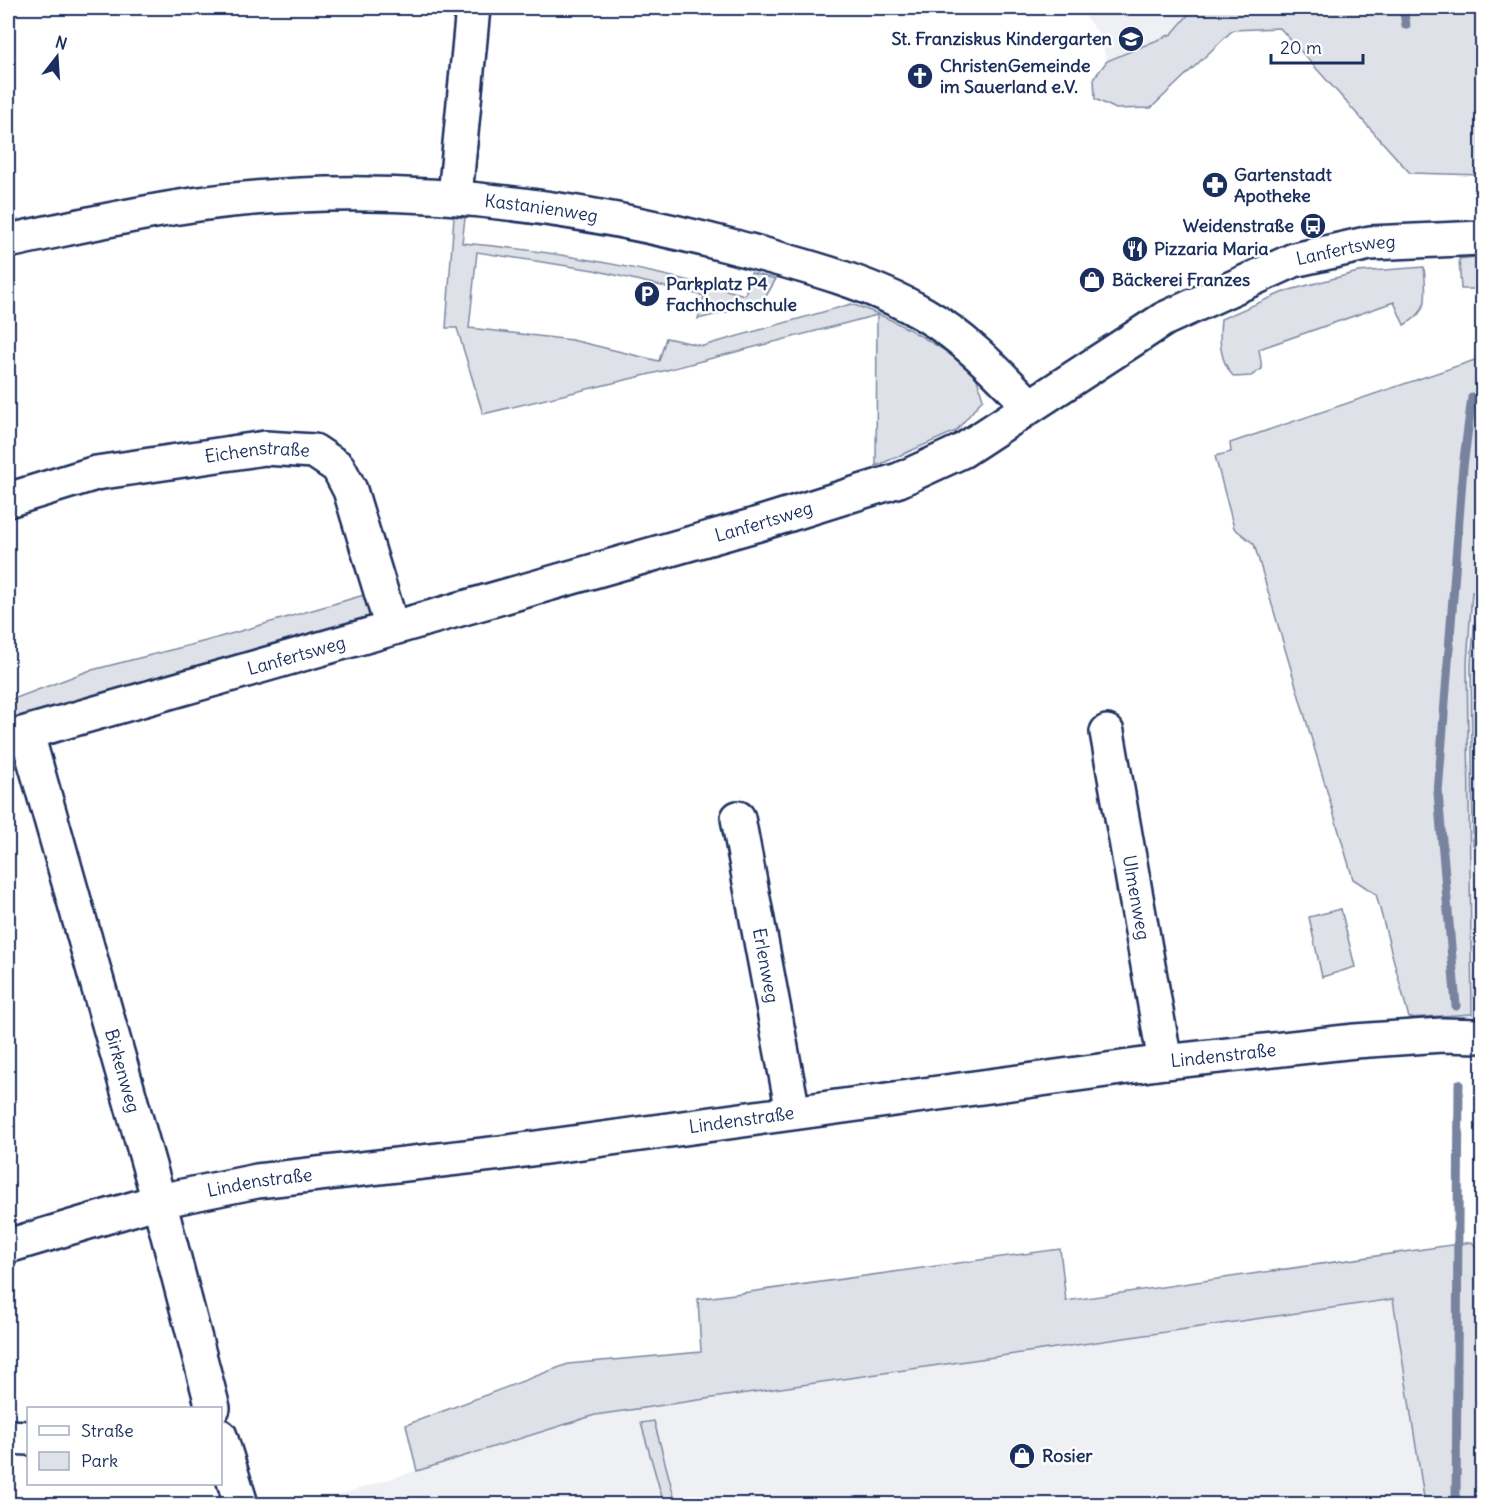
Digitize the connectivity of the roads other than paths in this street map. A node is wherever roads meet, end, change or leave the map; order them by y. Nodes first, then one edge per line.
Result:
1 (473, 8) edge
2 (455, 196) junction
3 (1482, 238) edge
4 (8, 241) edge
5 (1030, 406) junction
6 (8, 500) edge
7 (392, 628) junction
8 (1107, 732) dead end
9 (17, 736) edge
10 (738, 818) dead end
11 (1482, 1036) edge
12 (1165, 1062) junction
13 (793, 1112) junction
14 (159, 1201) junction
15 (8, 1246) edge
16 (213, 1407) edge
17 (8, 1437) edge
18 (27, 1438) edge
19 (222, 1442) edge
20 (241, 1504) edge

1 - 2 street
2 - 4 street, Kastanienweg
2 - 5 street, Kastanienweg
3 - 5 street, Lanfertsweg
5 - 7 street, Lanfertsweg
6 - 7 street, Eichenstraße
7 - 9 street, Lanfertsweg
8 - 12 street, Ulmenweg
9 - 14 street, Birkenweg
10 - 13 street, Erlenweg
11 - 12 street, Lindenstraße
12 - 13 street, Lindenstraße
13 - 14 street, Lindenstraße
14 - 15 street, Lindenstraße
14 - 16 street, Birkenweg
17 - 18 street
19 - 20 street

